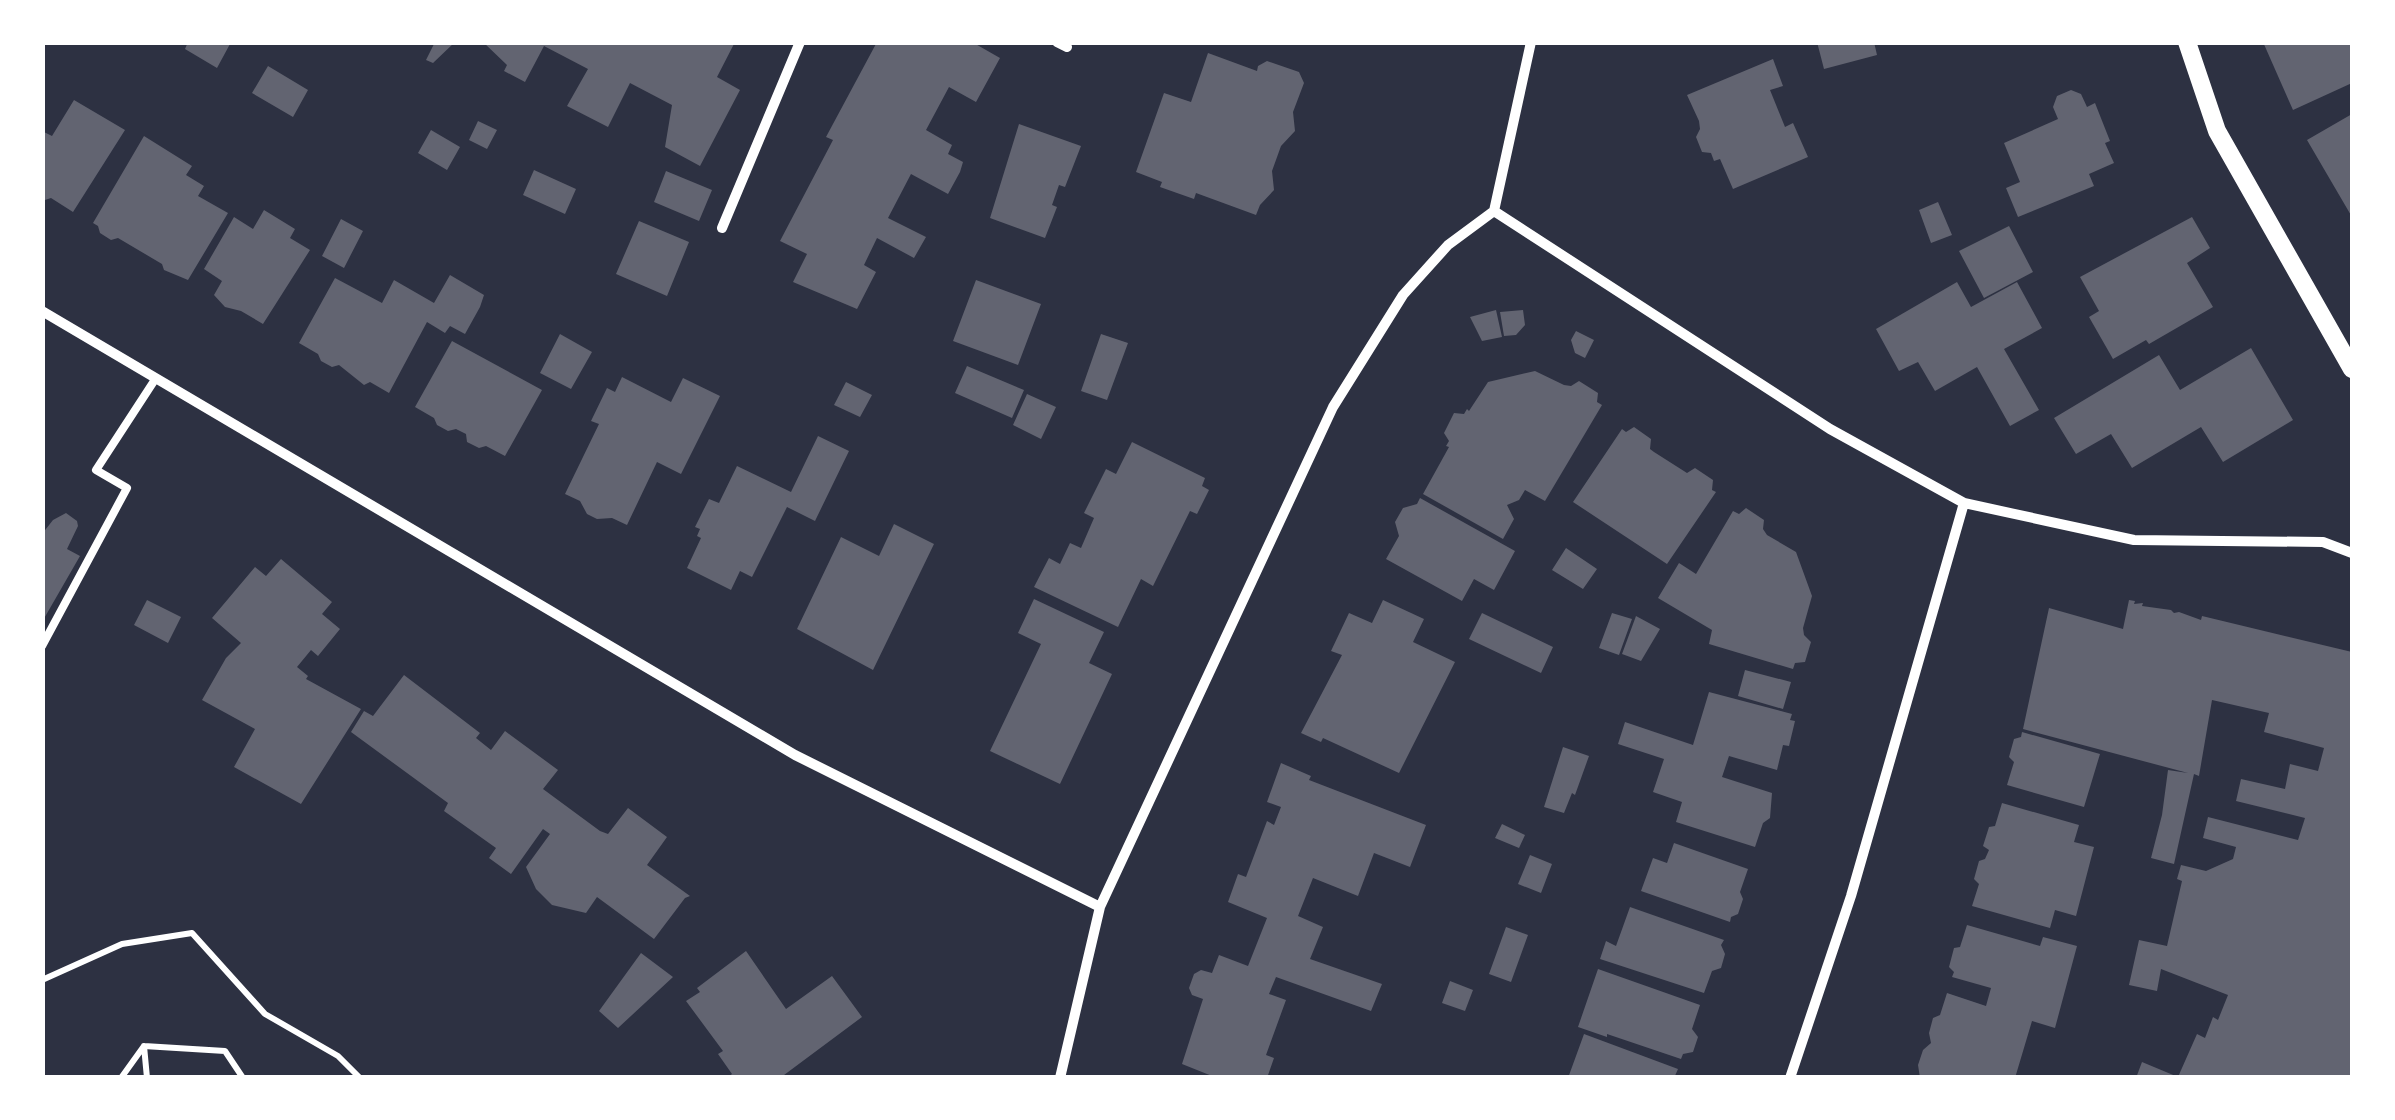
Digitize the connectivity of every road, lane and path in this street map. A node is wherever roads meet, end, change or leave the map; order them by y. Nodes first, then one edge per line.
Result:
1 (800, 42) edge
2 (1531, 42) edge
3 (2187, 42) edge
4 (1494, 212) junction
5 (722, 228) dead end
6 (42, 311) edge
7 (2352, 370) edge
8 (156, 378) junction
9 (1964, 503) junction
10 (2352, 552) edge
11 (42, 646) edge
12 (1100, 907) junction
13 (42, 980) edge
14 (144, 1046) junction
15 (121, 1078) edge
16 (147, 1078) edge
17 (243, 1078) edge
18 (360, 1078) edge
19 (1060, 1078) edge
20 (1790, 1078) edge

1 - 5 street
2 - 4 street
3 - 7 street
4 - 9 street
4 - 12 street
6 - 8 street
8 - 11 lane
8 - 12 street
9 - 10 street
9 - 20 street
12 - 19 street
13 - 18 path
14 - 15 path
14 - 16 path
14 - 17 path

